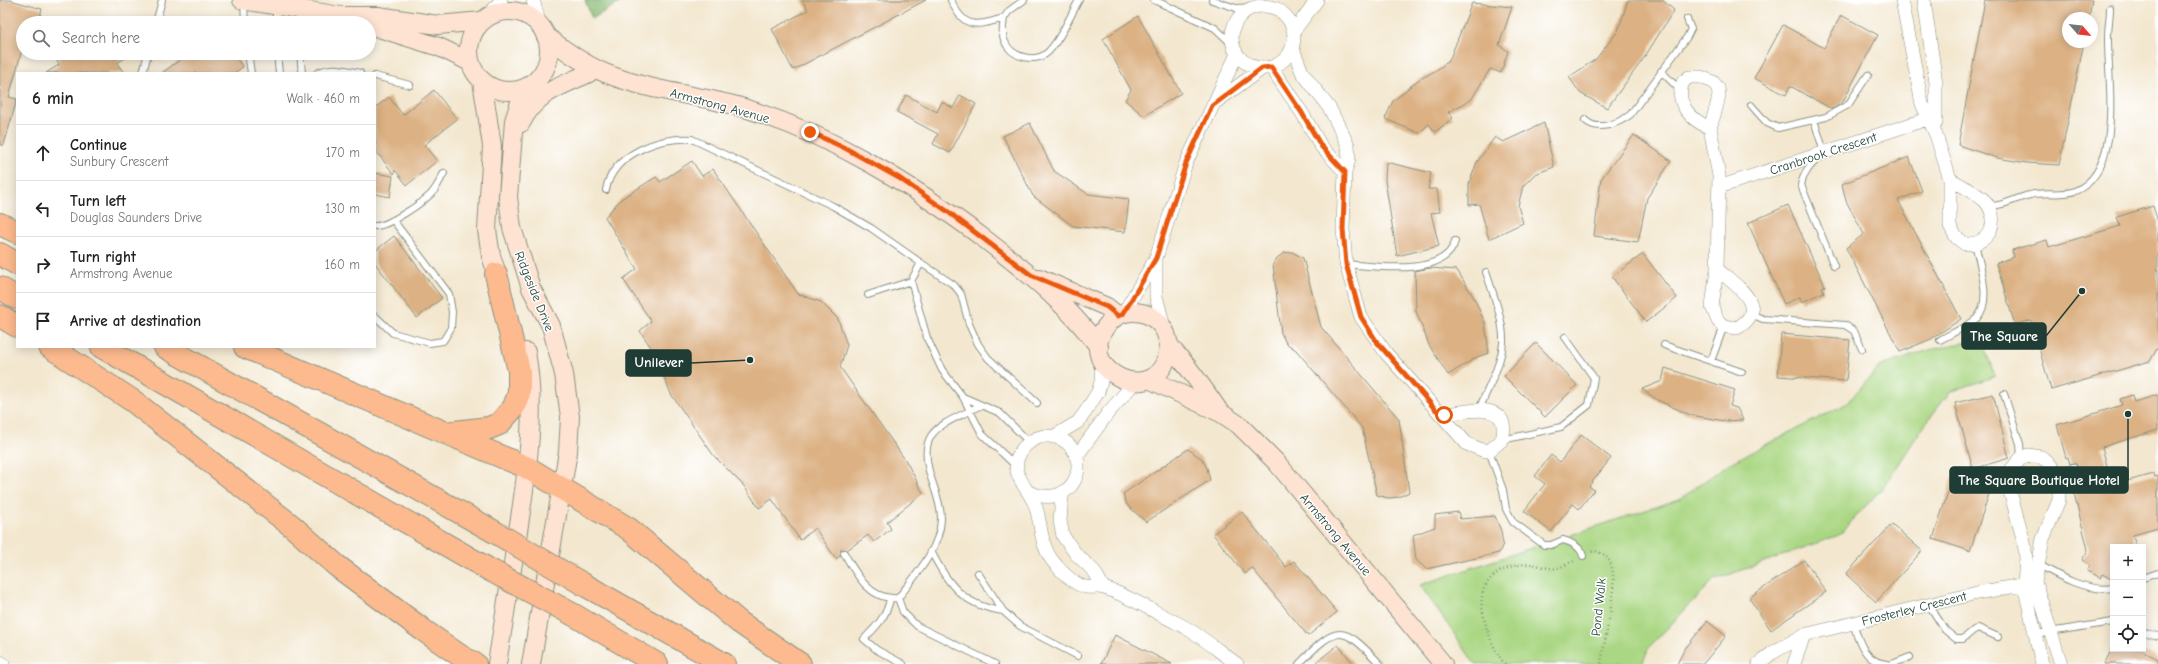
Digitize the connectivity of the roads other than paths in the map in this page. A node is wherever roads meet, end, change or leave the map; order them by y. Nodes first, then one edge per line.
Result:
1 (162, 0) edge
2 (243, 0) edge
3 (501, 0) edge
4 (533, 0) edge
5 (951, 0) edge
6 (1024, 0) edge
7 (1079, 0) edge
8 (1154, 0) edge
9 (1212, 0) edge
10 (1317, 0) edge
11 (1902, 0) edge
12 (1924, 0) edge
13 (1267, 5) edge
14 (2110, 8) dead end
15 (276, 14) edge
16 (158, 16) edge
17 (244, 16) edge
18 (299, 16) edge
19 (341, 16) joint
20 (1004, 18) junction
21 (485, 19) junction
22 (1687, 19) dead end
23 (376, 27) edge
24 (542, 30) junction
25 (1293, 32) junction
26 (1292, 46) junction
27 (1235, 50) junction
28 (146, 60) edge
29 (249, 60) edge
30 (278, 60) edge
31 (301, 60) edge
32 (470, 62) junction
33 (1267, 68) junction
34 (1661, 71) junction
35 (142, 72) edge
36 (251, 72) edge
37 (279, 72) edge
38 (302, 72) edge
39 (320, 72) edge
40 (356, 72) edge
41 (598, 73) junction
42 (1868, 75) dead end
43 (376, 76) edge
44 (482, 82) junction
45 (535, 82) junction
46 (410, 85) dead end
47 (1681, 91) junction
48 (1212, 106) junction
49 (1751, 106) dead end
50 (1932, 118) junction
51 (1585, 120) dead end
52 (1814, 120) junction
53 (1710, 128) junction
54 (512, 142) junction
55 (1824, 152) junction
56 (1345, 172) junction
57 (444, 173) dead end
58 (1950, 179) junction
59 (1718, 187) junction
60 (606, 190) dead end
61 (1988, 206) junction
62 (393, 220) junction
63 (0, 224) edge
64 (376, 226) edge
65 (16, 232) edge
66 (1455, 241) dead end
67 (1975, 243) junction
68 (0, 254) edge
69 (1156, 258) junction
70 (16, 263) edge
71 (922, 263) junction
72 (1346, 264) junction
73 (1834, 266) dead end
74 (1716, 269) junction
75 (1486, 272) dead end
76 (496, 274) junction
77 (1031, 275) junction
78 (911, 281) junction
79 (0, 288) edge
80 (868, 295) dead end
81 (16, 297) edge
82 (1751, 314) junction
83 (1120, 315) junction
84 (0, 316) edge
85 (376, 317) edge
86 (16, 325) edge
87 (1724, 326) junction
88 (1166, 337) junction
89 (1565, 337) dead end
90 (1940, 340) dead end
91 (1664, 345) dead end
92 (52, 348) edge
93 (104, 348) edge
94 (167, 348) edge
95 (247, 348) edge
96 (1862, 349) dead end
97 (1100, 354) junction
98 (1711, 361) junction
99 (1742, 372) dead end
100 (1142, 381) junction
101 (2004, 394) dead end
102 (963, 397) junction
103 (1037, 403) dead end
104 (981, 405) junction
105 (1479, 410) junction
106 (971, 411) junction
107 (1221, 413) junction
108 (1444, 415) junction
109 (445, 433) junction
110 (1053, 437) junction
111 (1502, 440) junction
112 (1029, 442) junction
113 (1489, 451) junction
114 (1076, 457) junction
115 (2021, 458) junction
116 (1016, 466) junction
117 (528, 468) junction
118 (2073, 468) dead end
119 (2056, 475) junction
120 (562, 488) junction
121 (1031, 493) junction
122 (1062, 494) junction
123 (931, 551) junction
124 (844, 553) dead end
125 (1583, 556) road end
126 (2031, 561) junction
127 (978, 573) dead end
128 (2158, 573) edge
129 (2146, 577) edge
130 (2029, 584) junction
131 (1103, 588) junction
132 (2110, 588) edge
133 (898, 598) junction
134 (890, 599) junction
135 (1929, 605) junction
136 (1003, 611) junction
137 (2110, 622) edge
138 (1853, 623) junction
139 (423, 630) junction
140 (2051, 631) junction
141 (2146, 633) edge
142 (2036, 634) junction
143 (1804, 635) junction
144 (2158, 636) edge
145 (1998, 637) dead end
146 (1078, 656) dead end
147 (1910, 657) dead end
148 (0, 662) edge
149 (3, 664) edge
150 (443, 664) edge
151 (475, 664) edge
152 (497, 664) edge
153 (531, 664) edge
154 (657, 664) edge
155 (724, 664) edge
156 (800, 664) edge
157 (903, 664) edge
158 (995, 664) edge
159 (1238, 664) edge
160 (1299, 664) edge
161 (1380, 664) edge
162 (1443, 664) edge
163 (1758, 664) edge
164 (1794, 664) edge
165 (1888, 664) edge
166 (1892, 664) edge
167 (2042, 664) edge
168 (2061, 664) edge

1 - 16 lane
2 - 15 street
2 - 17 lane
3 - 21 street
4 - 24 street
5 - 20 lane
6 - 20 lane
7 - 20 lane
8 - 27 lane
9 - 13 lane
10 - 25 street
11 - 50 street
12 - 50 street
13 - 25 street
13 - 27 street
14 - 61 lane
15 - 18 street
18 - 19 street
19 - 21 street
21 - 24 street
21 - 32 street
22 - 34 lane
23 - 32 street
24 - 41 street, Armstrong Avenue
24 - 45 street
25 - 26 street
26 - 33 street
26 - 56 street
27 - 33 street
27 - 48 street
28 - 35 lane
29 - 36 lane
30 - 37 lane
31 - 38 lane
32 - 44 street
33 - 48 street
33 - 56 street
34 - 47 lane
34 - 51 lane
39 - 40 lane
41 - 45 street, Armstrong Avenue
41 - 54 street
41 - 77 street, Armstrong Avenue
42 - 52 lane
43 - 46 lane
44 - 45 street
44 - 76 street
45 - 54 street, Ridgeside Drive
47 - 53 street
47 - 53 street
48 - 69 street
49 - 52 lane
50 - 55 street, Cranbrook Crescent
50 - 58 street
52 - 55 lane
53 - 59 street
54 - 120 street, Ridgeside Drive
55 - 59 street, Cranbrook Crescent
55 - 73 lane
56 - 72 street
57 - 62 lane
58 - 61 street
58 - 67 street
59 - 74 street
60 - 71 lane
61 - 67 street
62 - 64 lane
62 - 85 lane
63 - 65 highway
66 - 72 lane
67 - 90 lane
68 - 70 highway
69 - 83 street
69 - 88 street
71 - 78 lane
71 - 103 lane
72 - 108 street
74 - 82 street
74 - 87 street
75 - 105 lane
76 - 109 highway
76 - 117 street
77 - 83 street, Armstrong Avenue
77 - 97 street, Armstrong Avenue
78 - 80 lane
78 - 102 lane
79 - 81 highway
82 - 87 street
82 - 96 lane
83 - 88 street
83 - 97 street
84 - 86 highway
87 - 98 lane
88 - 100 street
88 - 107 street, Armstrong Avenue
89 - 111 lane
91 - 98 lane
92 - 139 highway
93 - 154 highway, bridge
94 - 155 highway, bridge
95 - 109 highway
97 - 100 street
97 - 110 street
98 - 99 lane
100 - 107 street, Armstrong Avenue
100 - 114 street
101 - 115 lane
102 - 104 lane
102 - 106 lane
104 - 106 lane
104 - 112 lane
105 - 108 street
105 - 111 street
106 - 116 lane
106 - 123 lane
107 - 162 street, Armstrong Avenue
108 - 113 street
109 - 117 highway
110 - 112 street
110 - 114 street
111 - 113 street
112 - 116 street
113 - 125 lane
114 - 122 street
115 - 119 street
115 - 126 street
116 - 121 street
117 - 120 highway
117 - 152 street
118 - 119 lane
119 - 126 street
120 - 153 street, Ridgeside Drive
120 - 156 highway
121 - 122 street
121 - 131 street
122 - 131 street
123 - 133 lane
123 - 136 lane
124 - 134 lane
126 - 130 street
126 - 132 lane
127 - 136 lane
128 - 129 lane
130 - 135 street, Frosterley Crescent
130 - 140 street
130 - 142 street
131 - 159 street
133 - 134 lane
133 - 158 lane
134 - 157 lane
135 - 138 street, Frosterley Crescent
135 - 145 lane
136 - 146 lane
137 - 140 lane
138 - 143 street, Frosterley Crescent
138 - 165 lane
139 - 150 highway
139 - 151 highway
140 - 142 lane
140 - 168 street
141 - 144 lane
142 - 167 street
143 - 163 street, Frosterley Crescent
143 - 164 street
147 - 166 lane
148 - 149 street
160 - 161 lane

